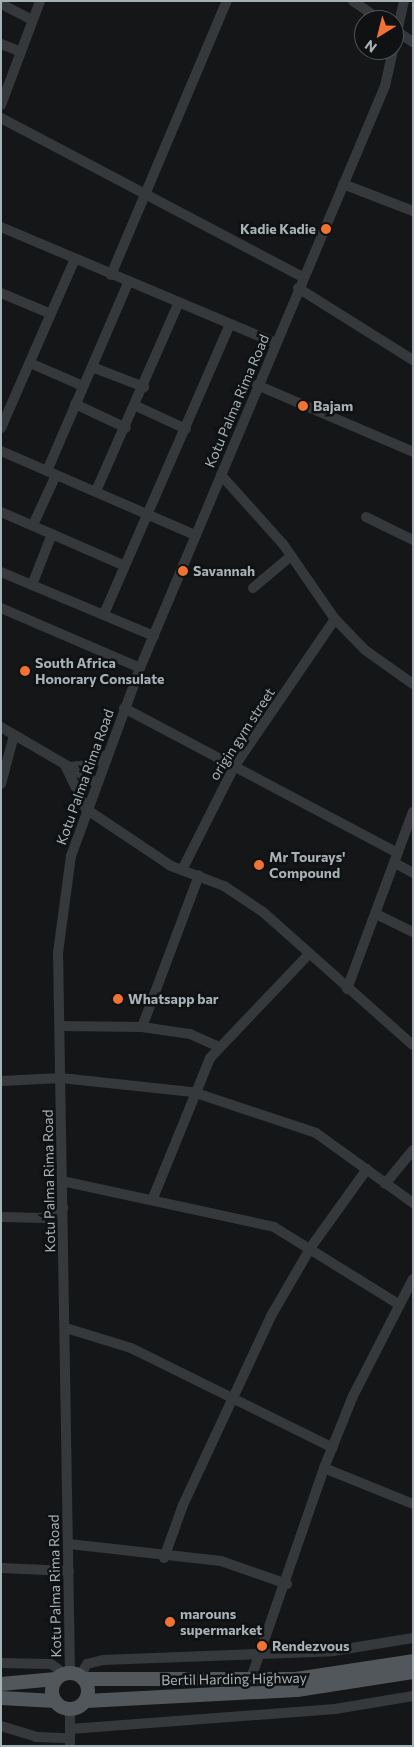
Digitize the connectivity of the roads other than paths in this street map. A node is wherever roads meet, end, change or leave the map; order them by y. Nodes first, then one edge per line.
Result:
1 (40, 1) edge
2 (228, 1) edge
3 (353, 1) edge
4 (1, 4) edge
5 (366, 10) edge
6 (32, 20) junction
7 (1, 44) edge
8 (19, 51) junction
9 (391, 60) edge
10 (1, 104) edge
11 (1, 118) edge
12 (343, 184) junction
13 (145, 196) junction
14 (413, 211) edge
15 (1, 227) edge
16 (75, 259) junction
17 (111, 275) junction
18 (303, 277) junction
19 (128, 283) junction
20 (298, 288) junction
21 (1, 293) edge
22 (178, 304) junction
23 (51, 314) junction
24 (230, 326) junction
25 (276, 343) junction
26 (413, 360) edge
27 (30, 363) junction
28 (92, 367) junction
29 (257, 385) junction
30 (83, 386) junction
31 (144, 387) junction
32 (75, 404) junction
33 (136, 406) junction
34 (1, 428) edge
35 (126, 428) junction
36 (186, 429) junction
37 (1, 451) edge
38 (413, 452) edge
39 (51, 473) junction
40 (222, 475) junction
41 (96, 491) junction
42 (1, 512) edge
43 (149, 513) junction
44 (366, 517) dead end
45 (33, 525) junction
46 (52, 534) junction
47 (195, 535) junction
48 (413, 540) edge
49 (291, 556) junction
50 (125, 566) junction
51 (2, 576) edge
52 (32, 585) junction
53 (253, 588) dead end
54 (1, 608) edge
55 (104, 614) junction
56 (335, 619) junction
57 (154, 636) junction
58 (140, 668) junction
59 (413, 684) edge
60 (124, 708) junction
61 (1, 727) edge
62 (14, 735) junction
63 (106, 755) junction
64 (234, 766) junction
65 (67, 767) junction
66 (95, 782) junction
67 (1, 784) edge
68 (86, 810) junction
69 (413, 812) edge
70 (398, 853) junction
71 (395, 863) junction
72 (182, 870) junction
73 (413, 873) edge
74 (199, 875) junction
75 (376, 914) junction
76 (413, 932) edge
77 (308, 954) junction
78 (347, 989) junction
79 (60, 1026) junction
80 (142, 1027) junction
81 (413, 1045) edge
82 (219, 1047) junction
83 (61, 1078) junction
84 (1, 1081) edge
85 (193, 1092) junction
86 (413, 1150) edge
87 (366, 1169) junction
88 (62, 1181) junction
89 (385, 1184) junction
90 (153, 1198) junction
91 (413, 1203) edge
92 (63, 1208) junction
93 (1, 1217) edge
94 (311, 1247) junction
95 (411, 1282) edge
96 (413, 1299) edge
97 (400, 1305) junction
98 (66, 1328) junction
99 (232, 1397) junction
100 (333, 1448) junction
101 (324, 1468) junction
102 (413, 1504) edge
103 (68, 1544) junction
104 (164, 1558) junction
105 (1, 1568) edge
106 (69, 1571) junction
107 (287, 1584) junction
108 (413, 1638) edge
109 (260, 1656) junction
110 (413, 1661) edge
111 (1, 1662) edge
112 (413, 1672) edge
113 (71, 1676) junction
114 (250, 1681) junction
115 (1, 1684) edge
116 (413, 1696) edge
117 (1, 1698) edge
118 (55, 1701) junction
119 (86, 1701) junction
120 (70, 1709) junction
121 (1, 1726) edge
122 (70, 1738) edge

1 - 6 street
2 - 13 street
3 - 5 street
4 - 6 street
6 - 8 street
7 - 8 street
8 - 10 street
9 - 12 street, Kotu Palma Rima Road
11 - 13 street
12 - 14 street
12 - 18 street, Kotu Palma Rima Road
13 - 17 street
13 - 18 street
15 - 16 street
16 - 17 street
16 - 23 street
17 - 19 street
18 - 20 street, Kotu Palma Rima Road
19 - 22 street
19 - 28 street
20 - 25 street, Kotu Palma Rima Road
20 - 26 street
21 - 23 street
22 - 24 street
22 - 31 street
23 - 27 street
24 - 25 street
24 - 36 street
25 - 29 street, Kotu Palma Rima Road
27 - 30 street
27 - 34 street
28 - 30 street
28 - 31 street
29 - 38 street
29 - 40 street, Kotu Palma Rima Road
30 - 32 street
31 - 33 street
32 - 35 street
32 - 39 street
33 - 35 street
33 - 36 street
35 - 41 street
36 - 43 street
37 - 39 street
39 - 41 street
39 - 45 street
40 - 47 street, Kotu Palma Rima Road
40 - 49 street
41 - 43 street
42 - 45 street
43 - 47 street
43 - 50 street
44 - 48 street
45 - 46 street
46 - 50 street
46 - 52 street
47 - 57 street, Kotu Palma Rima Road
49 - 53 street
49 - 56 street
50 - 55 street
51 - 52 street
52 - 55 street
54 - 58 street
55 - 57 street
56 - 59 street
56 - 64 street, origin gym street
57 - 58 street, Kotu Palma Rima Road
58 - 60 street, Kotu Palma Rima Road
60 - 63 street, Kotu Palma Rima Road
60 - 64 street
61 - 62 street
62 - 65 street
62 - 67 street
63 - 65 street
63 - 66 street, Kotu Palma Rima Road
64 - 70 street
64 - 72 street, origin gym street
65 - 66 street
65 - 68 street
66 - 68 street, Kotu Palma Rima Road
68 - 72 street
68 - 79 street, Kotu Palma Rima Road
69 - 70 street
70 - 71 street
71 - 73 street
71 - 75 street
72 - 74 street
74 - 77 street
74 - 80 street
75 - 76 street
75 - 78 street
77 - 78 street
77 - 82 street
78 - 81 street
79 - 80 street
79 - 83 street, Kotu Palma Rima Road
80 - 82 street
82 - 85 street
83 - 84 street
83 - 85 street
83 - 88 street, Kotu Palma Rima Road
85 - 87 street
85 - 90 street
86 - 89 street
87 - 89 street
87 - 94 street
88 - 90 street
88 - 92 street, Kotu Palma Rima Road
89 - 91 street
90 - 94 street
92 - 93 street
92 - 98 street, Kotu Palma Rima Road
94 - 97 street
94 - 99 street
95 - 96 street
95 - 97 street
97 - 100 street
98 - 99 street
98 - 103 street, Kotu Palma Rima Road
99 - 100 street
99 - 104 street
100 - 101 street
101 - 102 street
101 - 107 street
103 - 104 street
103 - 106 street, Kotu Palma Rima Road
104 - 107 street
105 - 106 street
106 - 113 street, Kotu Palma Rima Road
107 - 109 street
108 - 109 street
109 - 113 street
109 - 114 street
110 - 114 main road, Bertil Harding Highway
111 - 113 street
112 - 119 main road, Bertil Harding Highway
113 - 114 main road, Bertil Harding Highway
113 - 115 main road, Bertil Harding Highway
113 - 118 main road
113 - 119 main road
116 - 122 street
117 - 118 main road
118 - 120 main road
119 - 120 main road, Bertil Harding Highway
120 - 122 street
121 - 122 street

